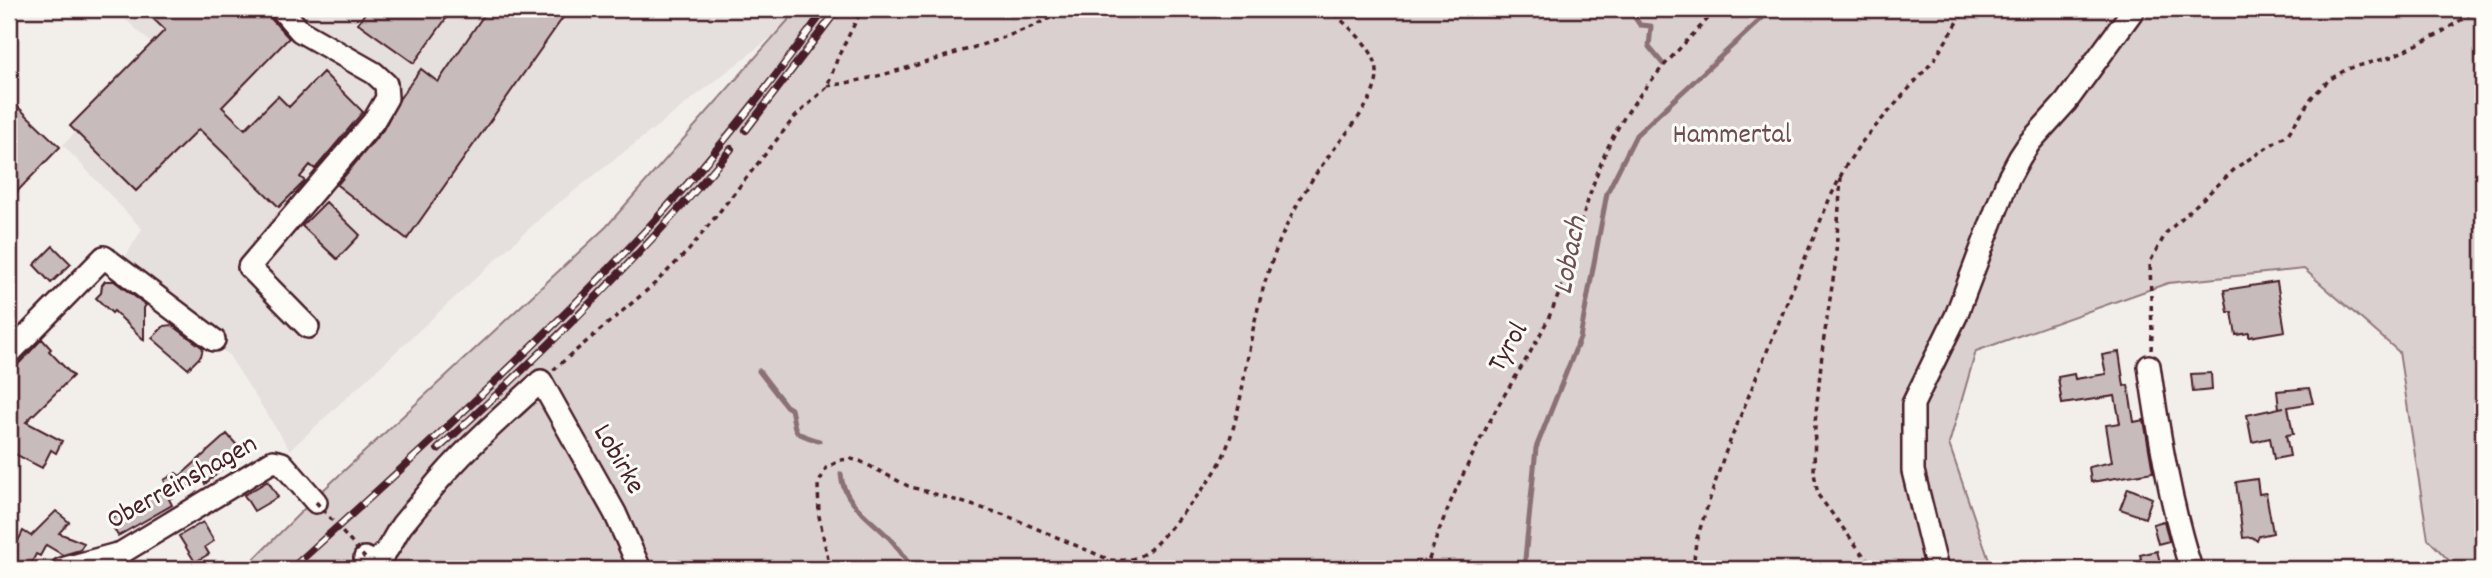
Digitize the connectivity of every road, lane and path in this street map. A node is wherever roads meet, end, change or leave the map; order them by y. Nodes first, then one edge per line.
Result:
1 (281, 9) edge
2 (862, 9) edge
3 (1068, 9) edge
4 (1330, 9) edge
5 (1717, 9) edge
6 (1966, 9) edge
7 (2134, 9) edge
8 (2479, 9) edge
9 (827, 87) junction
10 (1841, 175) junction
11 (308, 327) dead end
12 (214, 340) dead end
13 (9, 354) edge
14 (2149, 366) joint
15 (541, 381) junction
16 (316, 502) joint
17 (365, 558) joint
18 (62, 569) edge
19 (640, 569) edge
20 (830, 569) edge
21 (1426, 569) edge
22 (1693, 569) edge
23 (1878, 569) edge
24 (1937, 569) edge
25 (2191, 569) edge

1 - 11 street
2 - 9 path
3 - 9 path
4 - 20 path
5 - 21 path, Tyrol
6 - 10 path
7 - 24 street
8 - 14 path
9 - 15 path
10 - 22 path
10 - 23 path
12 - 13 street
14 - 25 street
15 - 17 street
15 - 19 street, Lobirke
16 - 17 path, bridge
16 - 18 street, Oberreinshagen

